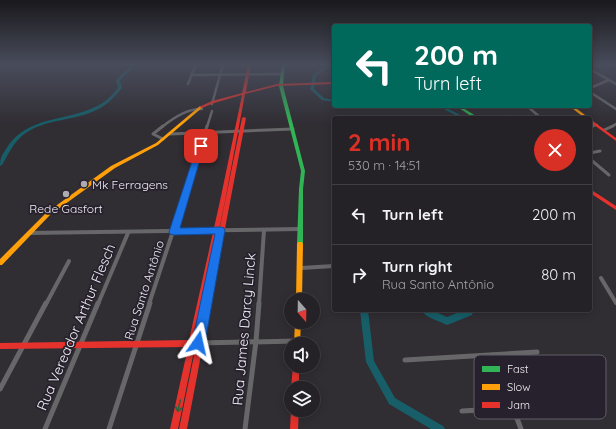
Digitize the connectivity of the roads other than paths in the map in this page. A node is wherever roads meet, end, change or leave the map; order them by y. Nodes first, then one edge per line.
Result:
1 (217, 84) edge
2 (247, 84) edge
3 (305, 84) edge
4 (281, 86) junction
5 (592, 93) edge
6 (246, 94) junction
7 (212, 103) junction
8 (461, 108) edge
9 (529, 108) edge
10 (574, 108) edge
11 (201, 109) junction
12 (616, 109) edge
13 (212, 111) dead end
14 (474, 116) edge
15 (539, 116) edge
16 (584, 116) edge
17 (592, 121) edge
18 (616, 124) edge
19 (597, 125) junction
20 (592, 126) edge
21 (293, 129) junction
22 (604, 130) junction
23 (240, 132) junction
24 (172, 134) junction
25 (204, 134) junction
26 (164, 138) junction
27 (616, 140) edge
28 (600, 151) dead end
29 (592, 153) edge
30 (592, 161) edge
31 (609, 175) dead end
32 (592, 192) edge
33 (78, 194) junction
34 (616, 208) edge
35 (300, 229) junction
36 (264, 230) junction
37 (218, 231) junction
38 (174, 232) junction
39 (31, 233) junction
40 (128, 233) junction
41 (69, 261) dead end
42 (0, 263) edge
43 (332, 266) edge
44 (0, 267) edge
45 (301, 268) junction
46 (601, 278) dead end
47 (299, 293) edge
48 (616, 303) edge
49 (256, 341) junction
50 (284, 342) edge
51 (191, 343) junction
52 (198, 343) junction
53 (137, 344) junction
54 (80, 345) junction
55 (0, 346) edge
56 (23, 346) junction
57 (537, 352) dead end
58 (493, 355) edge
59 (474, 356) edge
60 (405, 360) dead end
61 (182, 388) junction
62 (190, 389) junction
63 (0, 390) edge
64 (462, 411) dead end
65 (474, 411) edge
66 (295, 417) edge
67 (517, 419) edge
68 (45, 429) edge
69 (109, 429) edge
70 (174, 429) edge
71 (183, 429) edge
72 (245, 429) edge
73 (294, 429) edge
74 (521, 429) edge

1 - 7 street
2 - 6 main road
3 - 4 main road
4 - 6 main road
4 - 21 main road
5 - 12 street
6 - 7 main road
6 - 23 main road
7 - 11 main road
8 - 14 main road
9 - 15 street
10 - 16 main road
11 - 24 main road
11 - 26 street
13 - 25 street, Rua Santo Antônio
17 - 19 main road
18 - 22 street
19 - 20 street
19 - 22 main road
21 - 23 street
21 - 35 main road
22 - 27 main road
23 - 25 street
23 - 37 main road
24 - 25 street
24 - 26 main road
24 - 33 main road
25 - 38 street, Rua Santo Antônio
26 - 33 main road
28 - 29 street
30 - 31 street
32 - 34 main road
33 - 39 main road
35 - 36 street
35 - 45 main road
36 - 37 street
36 - 49 street, Rua James Darcy Linck
37 - 38 street
37 - 51 main road
37 - 52 main road
38 - 40 street
38 - 53 street, Rua Santo Antônio
39 - 40 street
39 - 42 main road
39 - 44 main road
40 - 54 street, Rua Vereador Arthur Flesch
41 - 56 street
43 - 45 street
45 - 47 main road
46 - 48 street
49 - 50 street
49 - 52 street
49 - 72 street, Rua James Darcy Linck
51 - 52 main road
51 - 53 main road
51 - 61 main road
52 - 62 main road
53 - 54 main road
53 - 69 street, Rua Santo Antônio
54 - 56 main road
54 - 68 street, Rua Vereador Arthur Flesch
55 - 56 main road
56 - 63 street
57 - 58 street
59 - 60 street
61 - 62 main road
61 -> 70 main road
62 - 71 main road
64 - 65 street
66 - 73 main road
67 - 74 street

